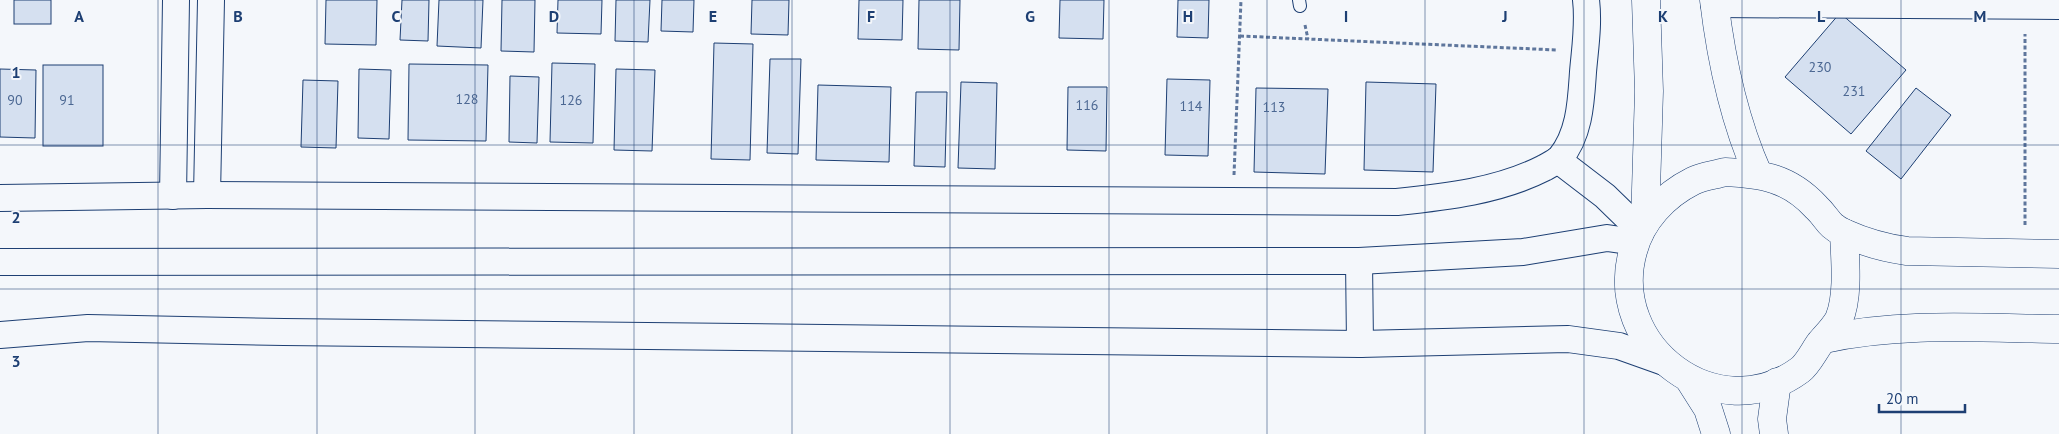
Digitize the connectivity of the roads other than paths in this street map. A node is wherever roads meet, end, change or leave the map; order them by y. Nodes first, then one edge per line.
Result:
1 (176, 0) edge
2 (211, 0) edge
3 (1586, 0) edge
4 (1646, 0) edge
5 (1714, 2) edge
6 (1970, 3) edge
7 (2059, 6) edge
8 (1558, 160) junction
9 (1758, 174) junction
10 (207, 195) junction
11 (173, 196) junction
12 (0, 198) edge
13 (1640, 232) junction
14 (1844, 233) junction
15 (2059, 254) edge
16 (1359, 261) junction
17 (0, 262) edge
18 (2059, 329) edge
19 (0, 335) edge
20 (1824, 339) junction
21 (1360, 344) junction
22 (1664, 362) junction
23 (1690, 379) junction
24 (1777, 382) junction
25 (1716, 434) edge
26 (1774, 434) edge

1 - 11 street
2 - 10 street
3 - 8 street
4 - 13 street
5 - 6 street
5 - 9 street
6 - 7 street
8 - 10 street
8 - 13 street
9 - 13 street
9 - 14 street
10 - 11 street
11 - 12 street
13 - 16 street
13 - 22 street
14 - 15 street
14 - 20 street
16 - 17 street
16 - 21 street
18 - 20 street
19 - 21 street
20 - 24 street
21 - 22 street
22 - 23 street
23 - 24 street
23 - 25 street
24 - 26 street

